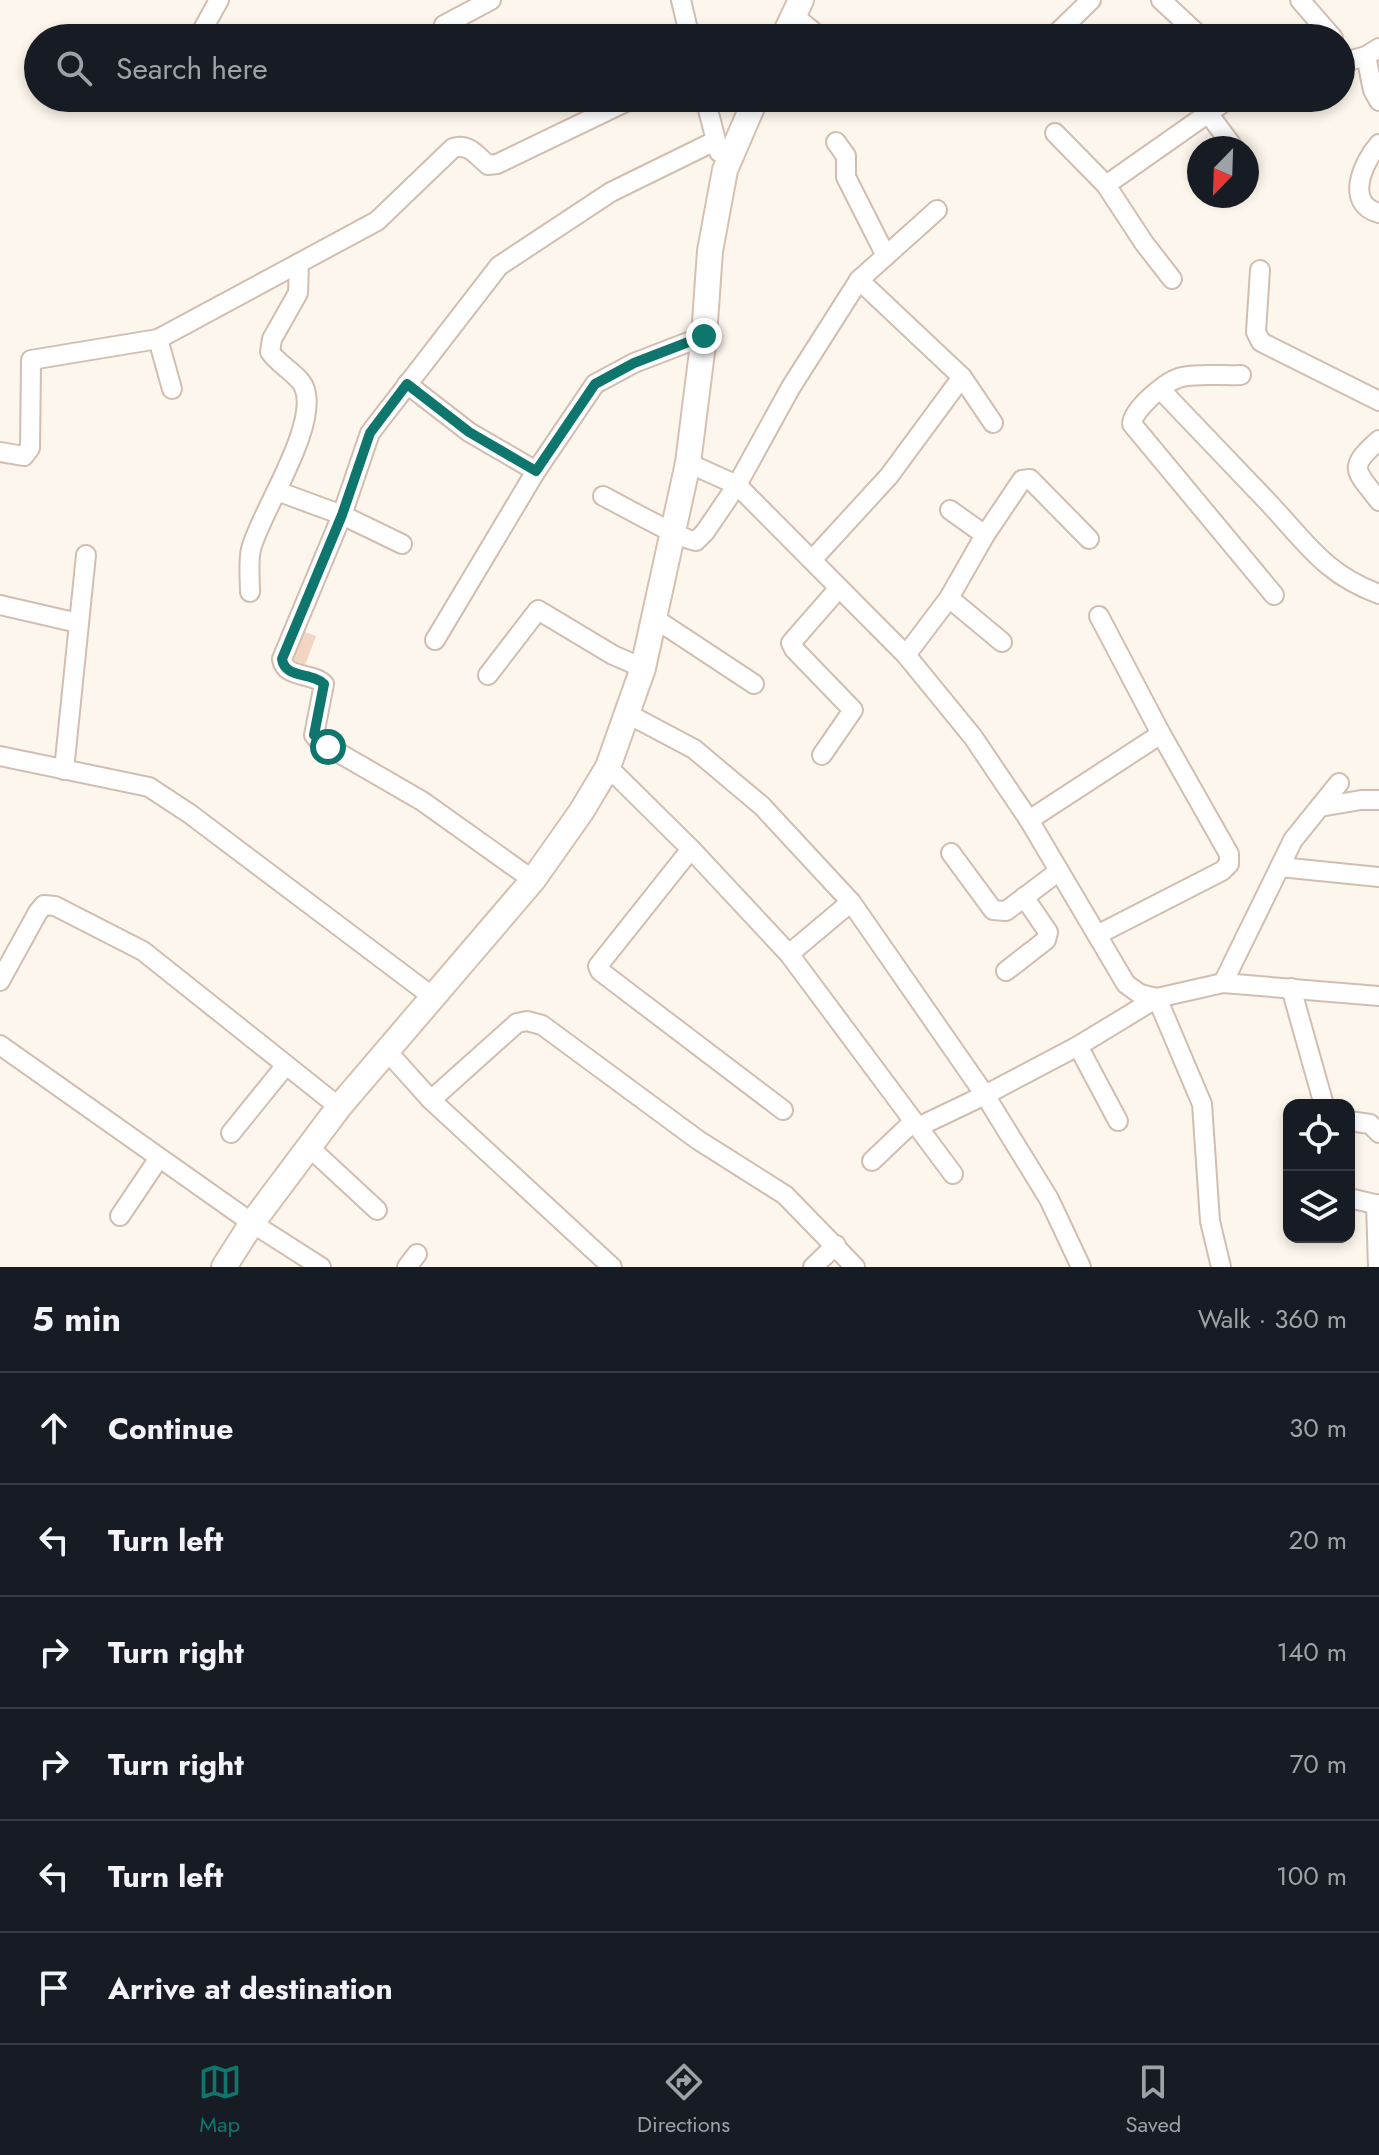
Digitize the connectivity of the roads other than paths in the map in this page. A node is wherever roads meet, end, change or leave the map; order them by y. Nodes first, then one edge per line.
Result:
1 (219, 0) edge
2 (491, 0) edge
3 (681, 0) edge
4 (1091, 0) edge
5 (1161, 0) edge
6 (1300, 0) edge
7 (797, 8) edge
8 (206, 24) edge
9 (446, 24) edge
10 (687, 24) edge
11 (810, 24) edge
12 (1066, 24) edge
13 (1187, 24) edge
14 (1321, 24) edge
15 (1356, 55) edge
16 (1379, 101) edge
17 (605, 112) edge
18 (708, 112) edge
19 (750, 112) edge
20 (1208, 113) joint
21 (1055, 133) dead end
22 (1225, 136) edge
23 (715, 141) junction
24 (836, 142) dead end
25 (1379, 144) edge
26 (725, 170) junction
27 (1106, 185) junction
28 (937, 210) dead end
29 (1379, 213) edge
30 (886, 256) junction
31 (299, 263) junction
32 (1260, 270) dead end
33 (1172, 279) dead end
34 (859, 280) junction
35 (704, 336) junction
36 (158, 339) junction
37 (1241, 375) dead end
38 (962, 377) junction
39 (407, 384) junction
40 (172, 389) dead end
41 (1161, 390) junction
42 (1379, 401) edge
43 (993, 423) dead end
44 (1379, 440) edge
45 (0, 452) edge
46 (688, 463) junction
47 (536, 471) junction
48 (737, 485) junction
49 (277, 491) junction
50 (603, 496) dead end
51 (1379, 501) edge
52 (950, 510) dead end
53 (342, 515) junction
54 (673, 531) junction
55 (985, 535) junction
56 (1089, 539) dead end
57 (402, 544) dead end
58 (86, 555) dead end
59 (812, 560) junction
60 (839, 588) junction
61 (250, 592) dead end
62 (1379, 594) edge
63 (1274, 595) dead end
64 (949, 598) junction
65 (0, 605) edge
66 (1099, 616) dead end
67 (654, 618) junction
68 (78, 623) junction
69 (435, 640) dead end
70 (1002, 642) dead end
71 (906, 655) junction
72 (643, 668) junction
73 (488, 675) dead end
74 (754, 684) dead end
75 (628, 714) junction
76 (1161, 734) junction
77 (822, 755) dead end
78 (0, 756) edge
79 (608, 767) junction
80 (64, 770) junction
81 (1339, 783) dead end
82 (1379, 800) edge
83 (1320, 807) junction
84 (1029, 820) junction
85 (691, 849) junction
86 (951, 853) dead end
87 (1280, 867) junction
88 (1059, 871) junction
89 (1379, 877) edge
90 (533, 880) junction
91 (1024, 897) junction
92 (851, 902) junction
93 (1097, 935) junction
94 (789, 954) junction
95 (1006, 971) dead end
96 (0, 981) edge
97 (1223, 983) junction
98 (1291, 988) junction
99 (1379, 996) edge
100 (433, 997) junction
101 (1157, 998) junction
102 (0, 1045) edge
103 (1078, 1046) junction
104 (387, 1051) junction
105 (286, 1065) junction
106 (985, 1095) junction
107 (1322, 1099) edge
108 (431, 1100) junction
109 (339, 1107) junction
110 (783, 1110) dead end
111 (1118, 1121) dead end
112 (1355, 1122) edge
113 (915, 1124) junction
114 (231, 1133) dead end
115 (1379, 1133) edge
116 (309, 1147) junction
117 (159, 1158) junction
118 (872, 1161) dead end
119 (953, 1174) dead end
120 (1355, 1198) edge
121 (1377, 1204) edge
122 (377, 1210) dead end
123 (120, 1216) dead end
124 (252, 1223) junction
125 (836, 1245) junction
126 (224, 1267) edge
127 (321, 1267) edge
128 (612, 1267) edge
129 (813, 1267) edge
130 (855, 1267) edge
131 (1081, 1267) edge
132 (1221, 1267) edge
133 (1378, 1267) edge

1 - 8 street
2 - 9 street
3 - 10 street
4 - 12 street
5 - 13 street
6 - 14 street
7 - 11 street
15 - 16 street
17 - 31 street
18 - 23 street
19 - 26 main road
20 - 22 street
20 - 27 street
21 - 27 street
23 - 26 street
23 - 39 street
24 - 30 street
25 - 29 street
26 - 35 main road
27 - 33 street
28 - 30 street
30 - 34 street
31 - 36 street
31 - 49 street
32 - 42 street
34 - 38 street
34 - 48 street
35 - 46 main road
35 - 47 street
36 - 40 street
36 - 45 street
37 - 41 street
38 - 43 street
38 - 59 street
39 - 47 street
39 - 53 street
41 - 62 street
41 - 63 street
44 - 51 street
46 - 48 street
46 - 54 main road
47 - 69 street
48 - 54 street
48 - 59 street
49 - 53 street
49 - 61 street
50 - 54 street
52 - 55 street
53 - 57 street
53 - 90 street
54 - 67 main road
55 - 56 street
55 - 64 street
58 - 68 street
59 - 60 street
60 - 71 street
60 - 77 street
64 - 70 street
64 - 71 street
65 - 68 street
66 - 76 street
67 - 72 main road
67 - 74 street
68 - 80 street
71 - 84 street
72 - 73 street
72 - 75 main road
75 - 79 main road
75 - 92 street
76 - 84 street
76 - 93 street
78 - 80 street
79 - 85 street
79 - 90 main road
80 - 100 street
81 - 83 street
82 - 83 street
83 - 87 street
84 - 88 street
85 - 94 street
85 - 110 street
86 - 91 street
87 - 89 street
87 - 97 street
88 - 91 street
88 - 93 street
90 - 100 main road
91 - 95 street
92 - 94 street
92 - 106 street
93 - 101 street
94 - 113 street
96 - 105 street
97 - 98 street
97 - 101 street
98 - 99 street
98 - 107 street
100 - 104 main road
101 - 103 street
101 - 132 street
102 - 117 street
103 - 106 street
103 - 111 street
104 - 108 street
104 - 109 main road
105 - 109 street
105 - 114 street
106 - 113 street
106 - 131 street
108 - 125 street
108 - 128 street
109 - 116 main road
112 - 115 street
113 - 118 street
113 - 119 street
116 - 122 street
116 - 124 main road
117 - 123 street
117 - 124 street
120 - 121 street
121 - 133 street
124 - 126 main road
124 - 127 street
125 - 129 street
125 - 130 street

